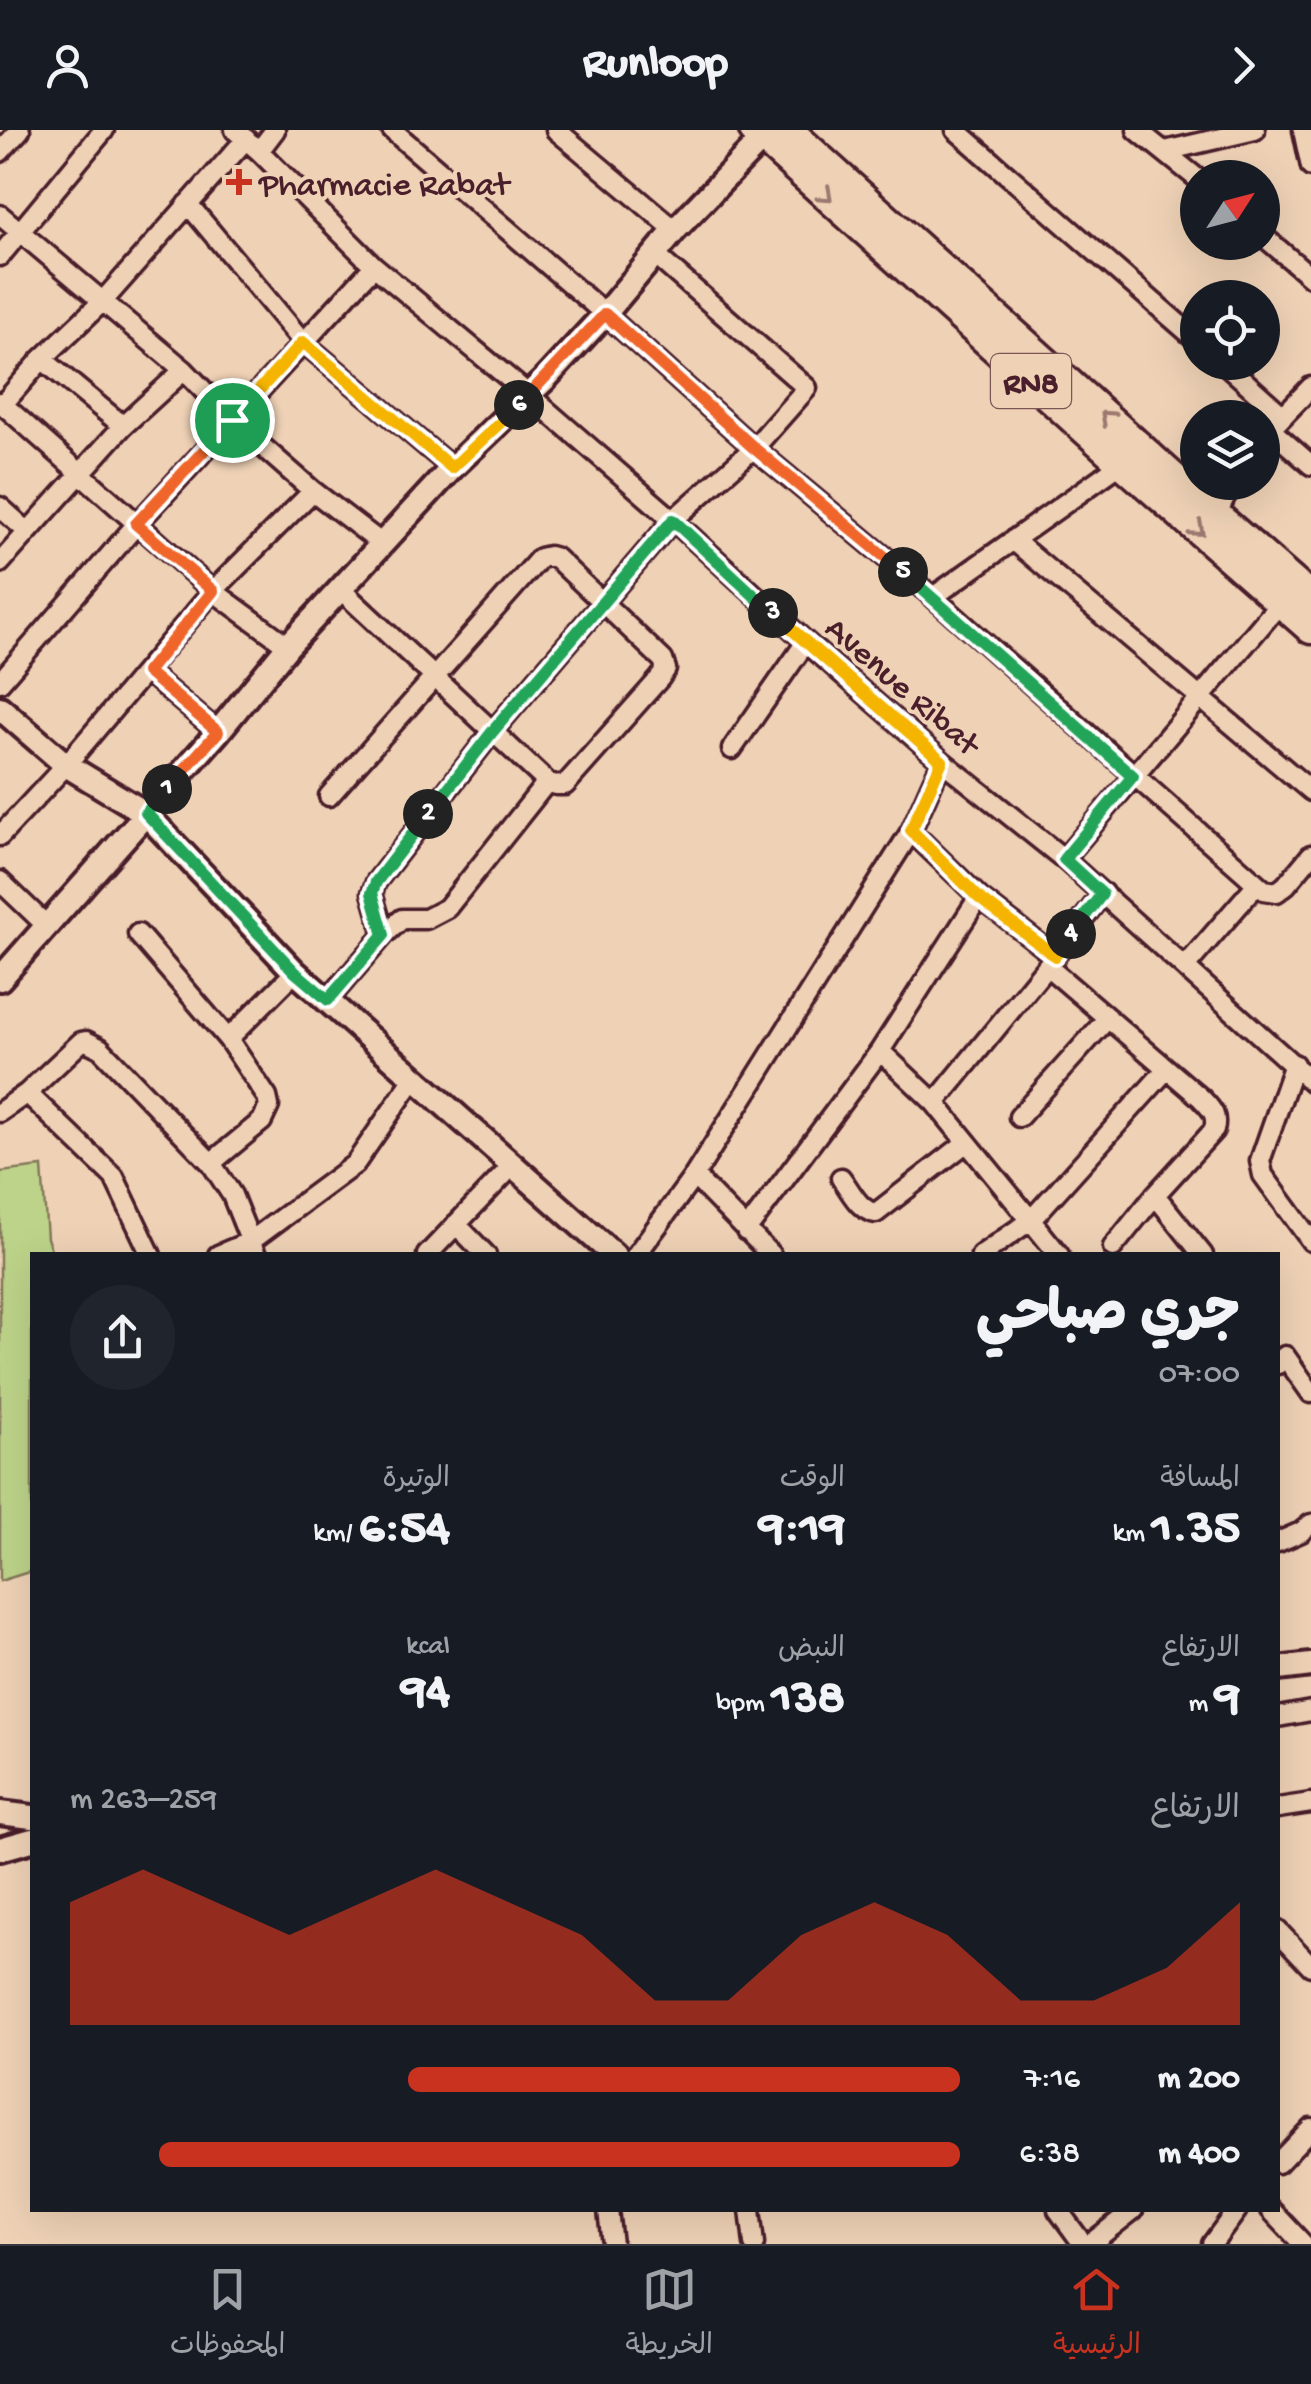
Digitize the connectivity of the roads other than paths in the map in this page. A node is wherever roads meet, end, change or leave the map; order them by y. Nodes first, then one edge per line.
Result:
1 (20, 130) edge
2 (104, 130) edge
3 (275, 130) edge
4 (392, 130) edge
5 (556, 130) edge
6 (956, 130) edge
7 (1138, 130) edge
8 (1255, 130) edge
9 (1303, 130) edge
10 (769, 132) edge
11 (247, 140) edge
12 (1164, 150) junction
13 (0, 152) edge
14 (1180, 164) edge
15 (1311, 166) edge
16 (188, 204) junction
17 (0, 215) edge
18 (676, 230) junction
19 (20, 232) junction
20 (1280, 250) edge
21 (654, 254) junction
22 (0, 256) edge
23 (374, 266) junction
24 (1311, 277) edge
25 (102, 301) junction
26 (605, 314) junction
27 (1180, 324) edge
28 (303, 342) junction
29 (42, 359) junction
30 (184, 370) junction
31 (1236, 380) edge
32 (1311, 387) edge
33 (529, 395) junction
34 (1251, 400) edge
35 (1, 403) edge
36 (232, 420) junction
37 (1280, 420) edge
38 (123, 426) junction
39 (1280, 436) edge
40 (754, 448) junction
41 (1122, 463) junction
42 (1311, 465) edge
43 (452, 468) junction
44 (82, 474) junction
45 (1180, 475) edge
46 (313, 491) junction
47 (1205, 500) edge
48 (1224, 500) edge
49 (0, 507) edge
50 (1217, 514) junction
51 (673, 520) junction
52 (136, 524) junction
53 (28, 532) junction
54 (1014, 540) junction
55 (382, 544) junction
56 (0, 563) edge
57 (340, 589) junction
58 (213, 591) junction
59 (933, 597) junction
60 (1311, 598) edge
61 (1280, 602) junction
62 (604, 603) junction
63 (1311, 629) edge
64 (806, 642) junction
65 (288, 646) junction
66 (147, 672) junction
67 (433, 678) junction
68 (0, 682) edge
69 (1200, 699) junction
70 (1, 711) edge
71 (493, 731) junction
72 (218, 732) junction
73 (732, 750) dead end
74 (942, 761) junction
75 (66, 765) junction
76 (1133, 776) junction
77 (547, 782) junction
78 (1311, 792) edge
79 (329, 796) dead end
80 (146, 813) junction
81 (911, 830) junction
82 (0, 836) edge
83 (1311, 855) edge
84 (1064, 859) junction
85 (0, 881) edge
86 (1257, 884) junction
87 (1102, 894) junction
88 (978, 897) junction
89 (47, 926) junction
90 (138, 934) dead end
91 (384, 935) junction
92 (1051, 961) junction
93 (1185, 967) junction
94 (295, 972) junction
95 (0, 979) edge
96 (328, 1000) junction
97 (1107, 1019) junction
98 (228, 1039) junction
99 (880, 1051) junction
100 (1294, 1064) junction
101 (1166, 1070) junction
102 (415, 1077) junction
103 (1311, 1081) edge
104 (27, 1094) junction
105 (935, 1102) junction
106 (0, 1112) edge
107 (1019, 1117) dead end
108 (967, 1142) junction
109 (211, 1163) junction
110 (512, 1165) junction
111 (694, 1176) junction
112 (841, 1178) dead end
113 (1155, 1195) junction
114 (1031, 1220) junction
115 (456, 1224) junction
116 (746, 1231) junction
117 (1311, 1241) edge
118 (1113, 1247) dead end
119 (253, 1248) edge
120 (150, 1252) edge
121 (429, 1252) edge
122 (483, 1252) edge
123 (611, 1252) edge
124 (638, 1252) edge
125 (768, 1252) edge
126 (986, 1252) edge
127 (1058, 1252) edge
128 (1202, 1252) edge
129 (1280, 1356) edge
130 (1311, 1393) edge
131 (1311, 1524) edge
132 (1280, 1541) edge
133 (1311, 1665) edge
134 (1280, 1669) edge
135 (1311, 1712) edge
136 (1280, 1717) edge
137 (1311, 1802) edge
138 (1280, 1808) edge
139 (0, 1814) edge
140 (30, 1816) edge
141 (30, 1840) edge
142 (0, 1848) edge
143 (1280, 1933) edge
144 (1311, 1966) edge
145 (1311, 2128) edge
146 (1280, 2160) edge
147 (610, 2212) edge
148 (750, 2212) edge
149 (1060, 2212) edge
150 (1130, 2212) edge
151 (1236, 2212) edge
152 (1273, 2212) edge
153 (612, 2244) edge
154 (754, 2244) edge
155 (1087, 2244) edge
156 (1212, 2244) edge
157 (1303, 2244) edge

1 - 13 street
2 - 19 street
3 - 11 street
4 - 26 street
5 - 18 street
6 - 27 street
7 - 12 street
8 - 12 street
9 - 15 street
10 - 18 street
10 -> 41 main road, RN8
45 -> 10 main road, RN8
11 - 16 street
11 - 23 street, Avenue Ribat
12 - 14 street
16 - 25 street
16 - 28 street
17 - 19 street
18 - 21 street
19 - 22 street
19 - 25 street
20 - 24 street
21 - 26 street
21 - 40 street
23 - 28 street
23 - 33 street, Avenue Ribat
25 - 29 street
25 - 30 street
26 - 33 street
26 - 40 street
28 - 36 street
28 - 43 street
29 - 35 street
29 - 38 street
30 - 36 street
30 - 38 street
31 - 34 street
32 - 37 street
33 - 43 street
33 - 51 street, Avenue Ribat
35 - 44 street
36 - 46 street
36 - 52 street
38 - 44 street
39 - 42 street
40 - 51 street
40 - 59 street
41 - 54 street
41 -> 61 main road, RN8
43 - 55 street
44 - 52 street
44 - 53 street
46 - 55 street
46 - 58 street
47 - 50 main road, RN8
48 - 50 street
49 - 53 street
50 - 60 main road, RN8
51 - 62 street
51 - 64 street, Avenue Ribat
52 - 58 street
52 - 68 street
53 - 56 street
54 - 59 street
54 - 69 street
55 - 57 street
57 - 65 street
57 - 67 street
58 - 65 street
58 - 66 street
59 - 76 street
61 - 63 main road, RN8
61 - 69 street
62 - 67 street
62 - 71 street
62 - 77 street
64 - 73 street
64 - 74 street, Avenue Ribat
65 - 72 street
66 - 72 street
66 - 75 street
67 - 71 street
67 - 79 street
69 - 76 street
69 - 78 street
70 - 75 street
71 - 77 street
71 - 91 street
72 - 80 street
74 - 81 street
74 - 84 street, Avenue Ribat
75 - 80 street
75 - 82 street
76 - 84 street
76 - 86 street
77 - 91 street
80 - 89 street
80 - 94 street
81 - 88 street
81 - 111 street
83 - 86 street
84 - 87 street, Avenue Ribat
85 - 89 street
86 - 93 street
87 - 92 street
87 - 93 street, Avenue Ribat
88 - 92 street
88 - 99 street
89 - 95 street
90 - 98 street
91 - 96 street
92 - 97 street
92 - 105 street
93 - 100 street, Avenue Ribat
94 - 96 street
94 - 98 street
96 - 102 street
97 - 101 street
97 - 107 street
98 - 109 street
99 - 105 street
99 - 116 street
100 - 103 street, Avenue Ribat
100 - 117 street
101 - 113 street
101 - 114 street
102 - 110 street
102 - 119 street
104 - 106 street
104 - 109 street
104 - 120 street
105 - 108 street
108 - 112 street
108 - 114 street
109 - 119 street
110 - 115 street
110 - 123 street
111 - 116 street
111 - 124 street
113 - 118 street
113 - 128 street
114 - 126 street
114 - 127 street
115 - 121 street
115 - 122 street
116 - 125 street
129 - 130 street
131 - 132 street
133 - 134 street
135 - 136 street
137 - 138 street
139 - 140 street
141 - 142 street
143 - 144 street
145 - 146 street
147 - 153 street
148 - 154 street
149 - 155 street
150 - 155 street
151 - 156 street
152 - 157 street

